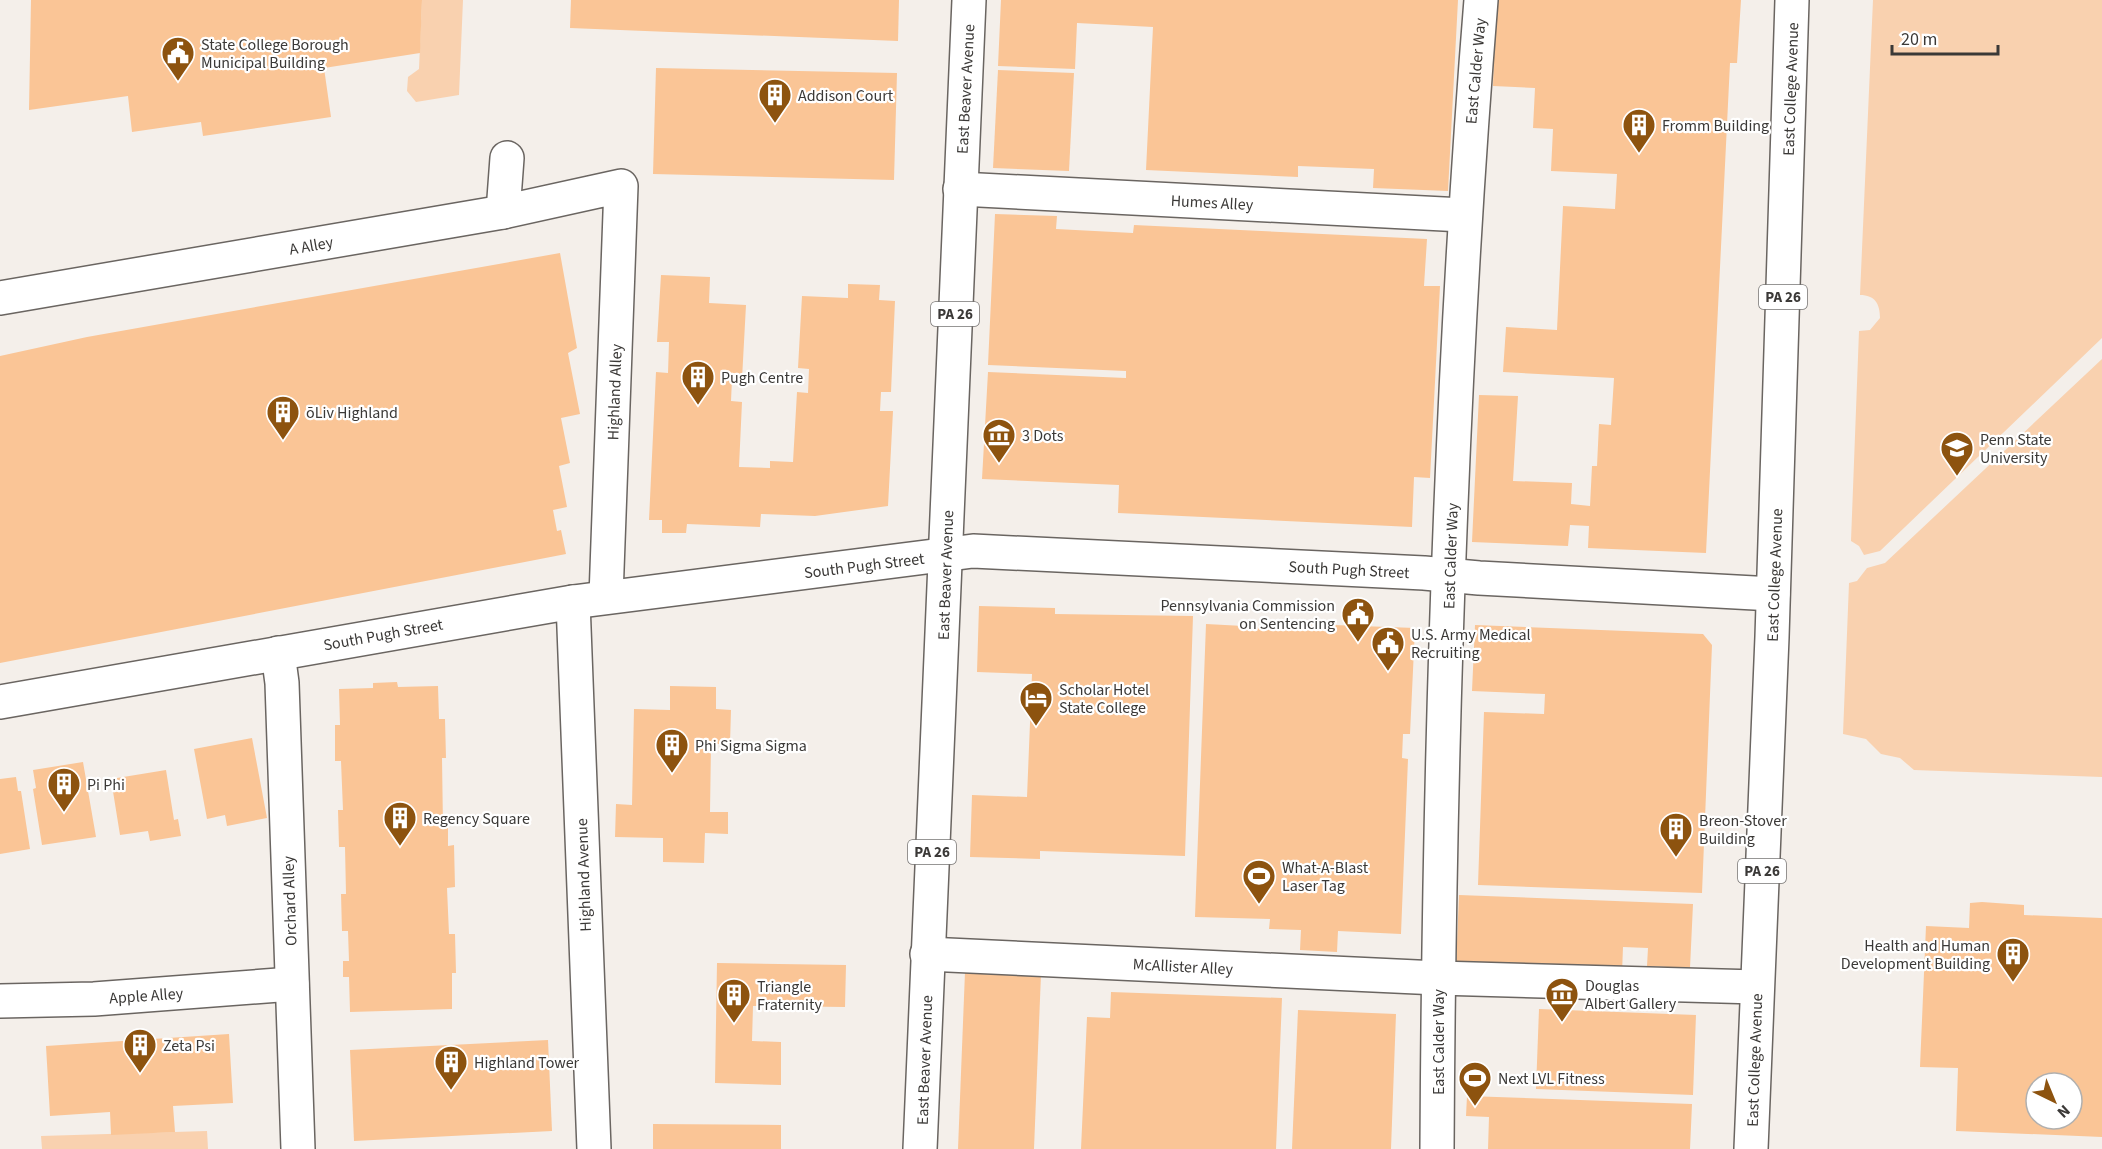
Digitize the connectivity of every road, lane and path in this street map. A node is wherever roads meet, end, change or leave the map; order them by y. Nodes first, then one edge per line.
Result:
1 (969, 0) edge
2 (1481, 0) edge
3 (1792, 0) edge
4 (507, 158) dead end
5 (621, 186) joint
6 (960, 189) junction
7 (504, 212) junction
8 (1464, 215) junction
9 (0, 298) edge
10 (946, 554) junction
11 (1449, 575) junction
12 (1773, 594) junction
13 (606, 597) junction
14 (573, 602) junction
15 (278, 653) junction
16 (0, 702) edge
17 (927, 954) junction
18 (1438, 978) junction
19 (292, 984) junction
20 (1757, 987) junction
21 (0, 1002) edge
22 (298, 1149) edge
23 (594, 1149) edge
24 (920, 1149) edge
25 (1437, 1149) edge
26 (1751, 1149) edge

1 - 6 main road, East Beaver Avenue / PA 26
2 - 8 main road, East Calder Way
3 - 12 main road, East College Avenue / PA 26
4 - 7 main road
5 - 7 main road, A Alley
5 - 13 main road, Highland Alley
6 - 8 main road, Humes Alley
6 - 10 main road, East Beaver Avenue / PA 26
7 - 9 main road, A Alley
8 - 11 main road, East Calder Way
10 - 11 main road, South Pugh Street
10 - 13 main road, South Pugh Street
10 - 17 main road, East Beaver Avenue / PA 26
11 - 12 main road, South Pugh Street
11 - 18 main road, East Calder Way
12 - 20 main road, East College Avenue / PA 26
13 - 14 main road, South Pugh Street
14 - 15 main road, South Pugh Street
14 - 23 main road, Highland Avenue
15 - 16 main road, South Pugh Street
15 - 19 main road, Orchard Alley
17 - 18 main road, McAllister Alley
17 - 24 main road, East Beaver Avenue / PA 26
18 - 20 main road, McAllister Alley
18 - 25 main road, East Calder Way
19 - 21 main road, Apple Alley
19 - 22 main road, Orchard Alley
20 - 26 main road, East College Avenue / PA 26

